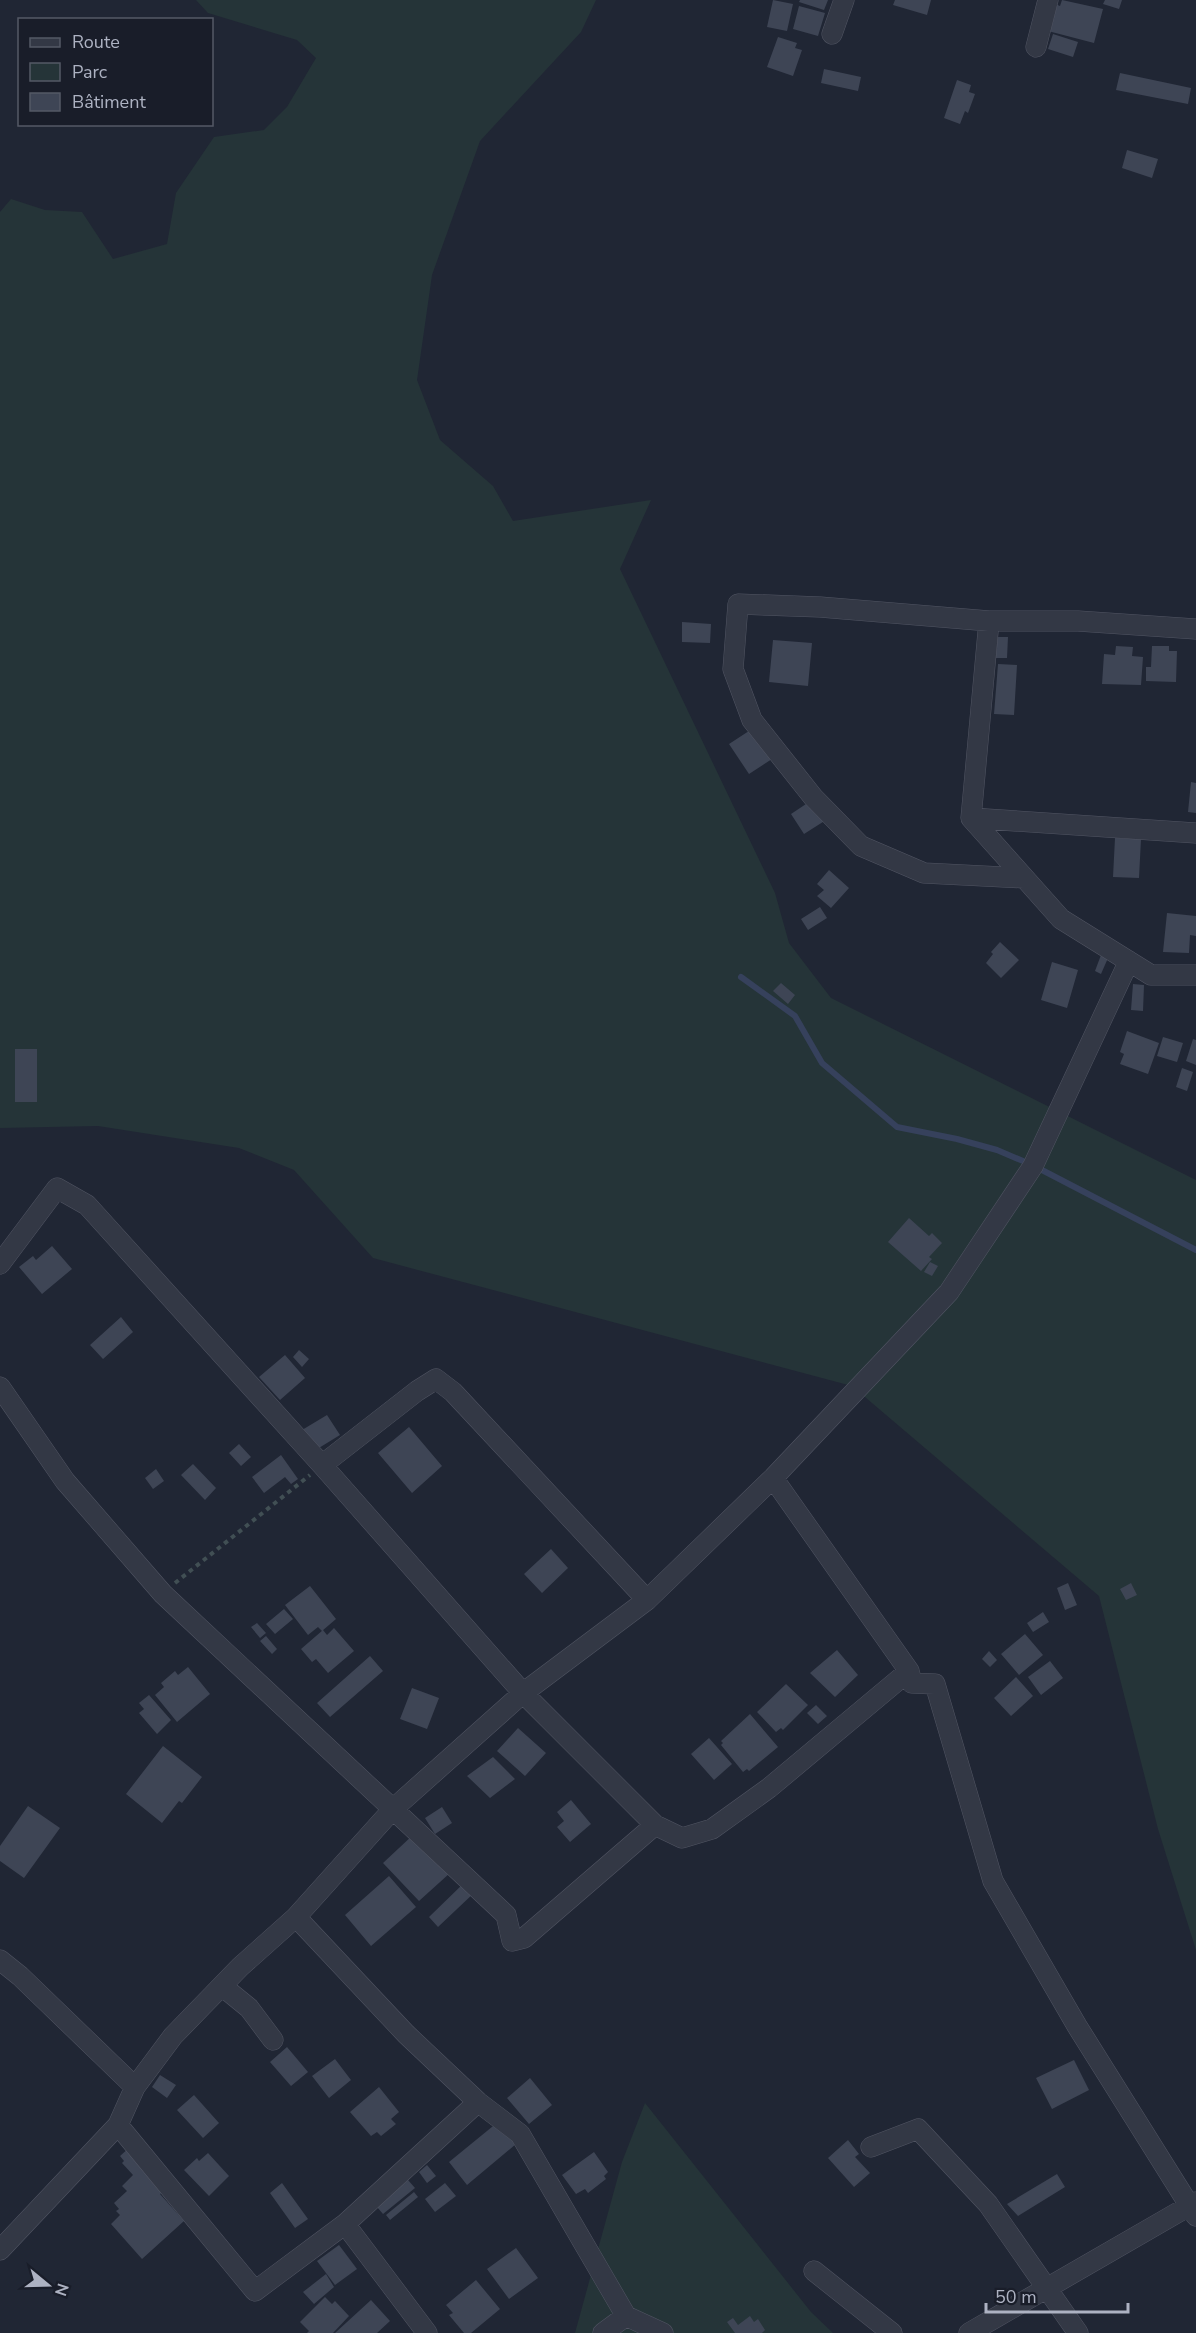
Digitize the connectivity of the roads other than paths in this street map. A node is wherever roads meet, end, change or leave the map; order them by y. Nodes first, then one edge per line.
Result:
1 (844, 0) edge
2 (1048, 0) edge
3 (832, 34) dead end
4 (1036, 47) dead end
5 (989, 621) junction
6 (1196, 629) edge
7 (971, 818) junction
8 (1196, 833) edge
9 (1024, 878) junction
10 (1129, 961) junction
11 (1196, 975) edge
12 (0, 1264) edge
13 (0, 1387) edge
14 (322, 1465) junction
15 (773, 1478) junction
16 (647, 1600) junction
17 (909, 1671) junction
18 (523, 1693) junction
19 (393, 1809) junction
20 (654, 1825) junction
21 (296, 1917) junction
22 (0, 1960) edge
23 (222, 1986) junction
24 (273, 2040) dead end
25 (135, 2087) junction
26 (478, 2102) junction
27 (118, 2125) junction
28 (871, 2147) dead end
29 (1194, 2208) edge
30 (345, 2224) junction
31 (0, 2250) edge
32 (814, 2271) dead end
33 (1046, 2289) junction
34 (626, 2316) junction
35 (427, 2333) edge
36 (603, 2333) edge
37 (663, 2333) edge
38 (892, 2333) edge
39 (969, 2333) edge
40 (1078, 2333) edge

1 - 3 street
2 - 4 street
5 - 6 street
5 - 7 street
5 - 9 street
7 - 8 street
7 - 9 street
9 - 10 street
10 - 11 street
10 - 15 street
12 - 14 street
13 - 19 street
14 - 16 street
14 - 18 street
15 - 16 street
15 - 17 street
16 - 18 street
17 - 20 street
17 - 29 street
18 - 19 street
18 - 20 street
19 - 20 street
19 - 21 street
21 - 23 street
21 - 26 street
22 - 25 street
23 - 24 street
23 - 25 street
25 - 27 street
26 - 30 street
26 - 34 street
27 - 30 street
27 - 31 street
28 - 33 street
29 - 33 street
30 - 35 street
32 - 38 street
33 - 39 street
33 - 40 street
34 - 36 street
34 - 37 street

